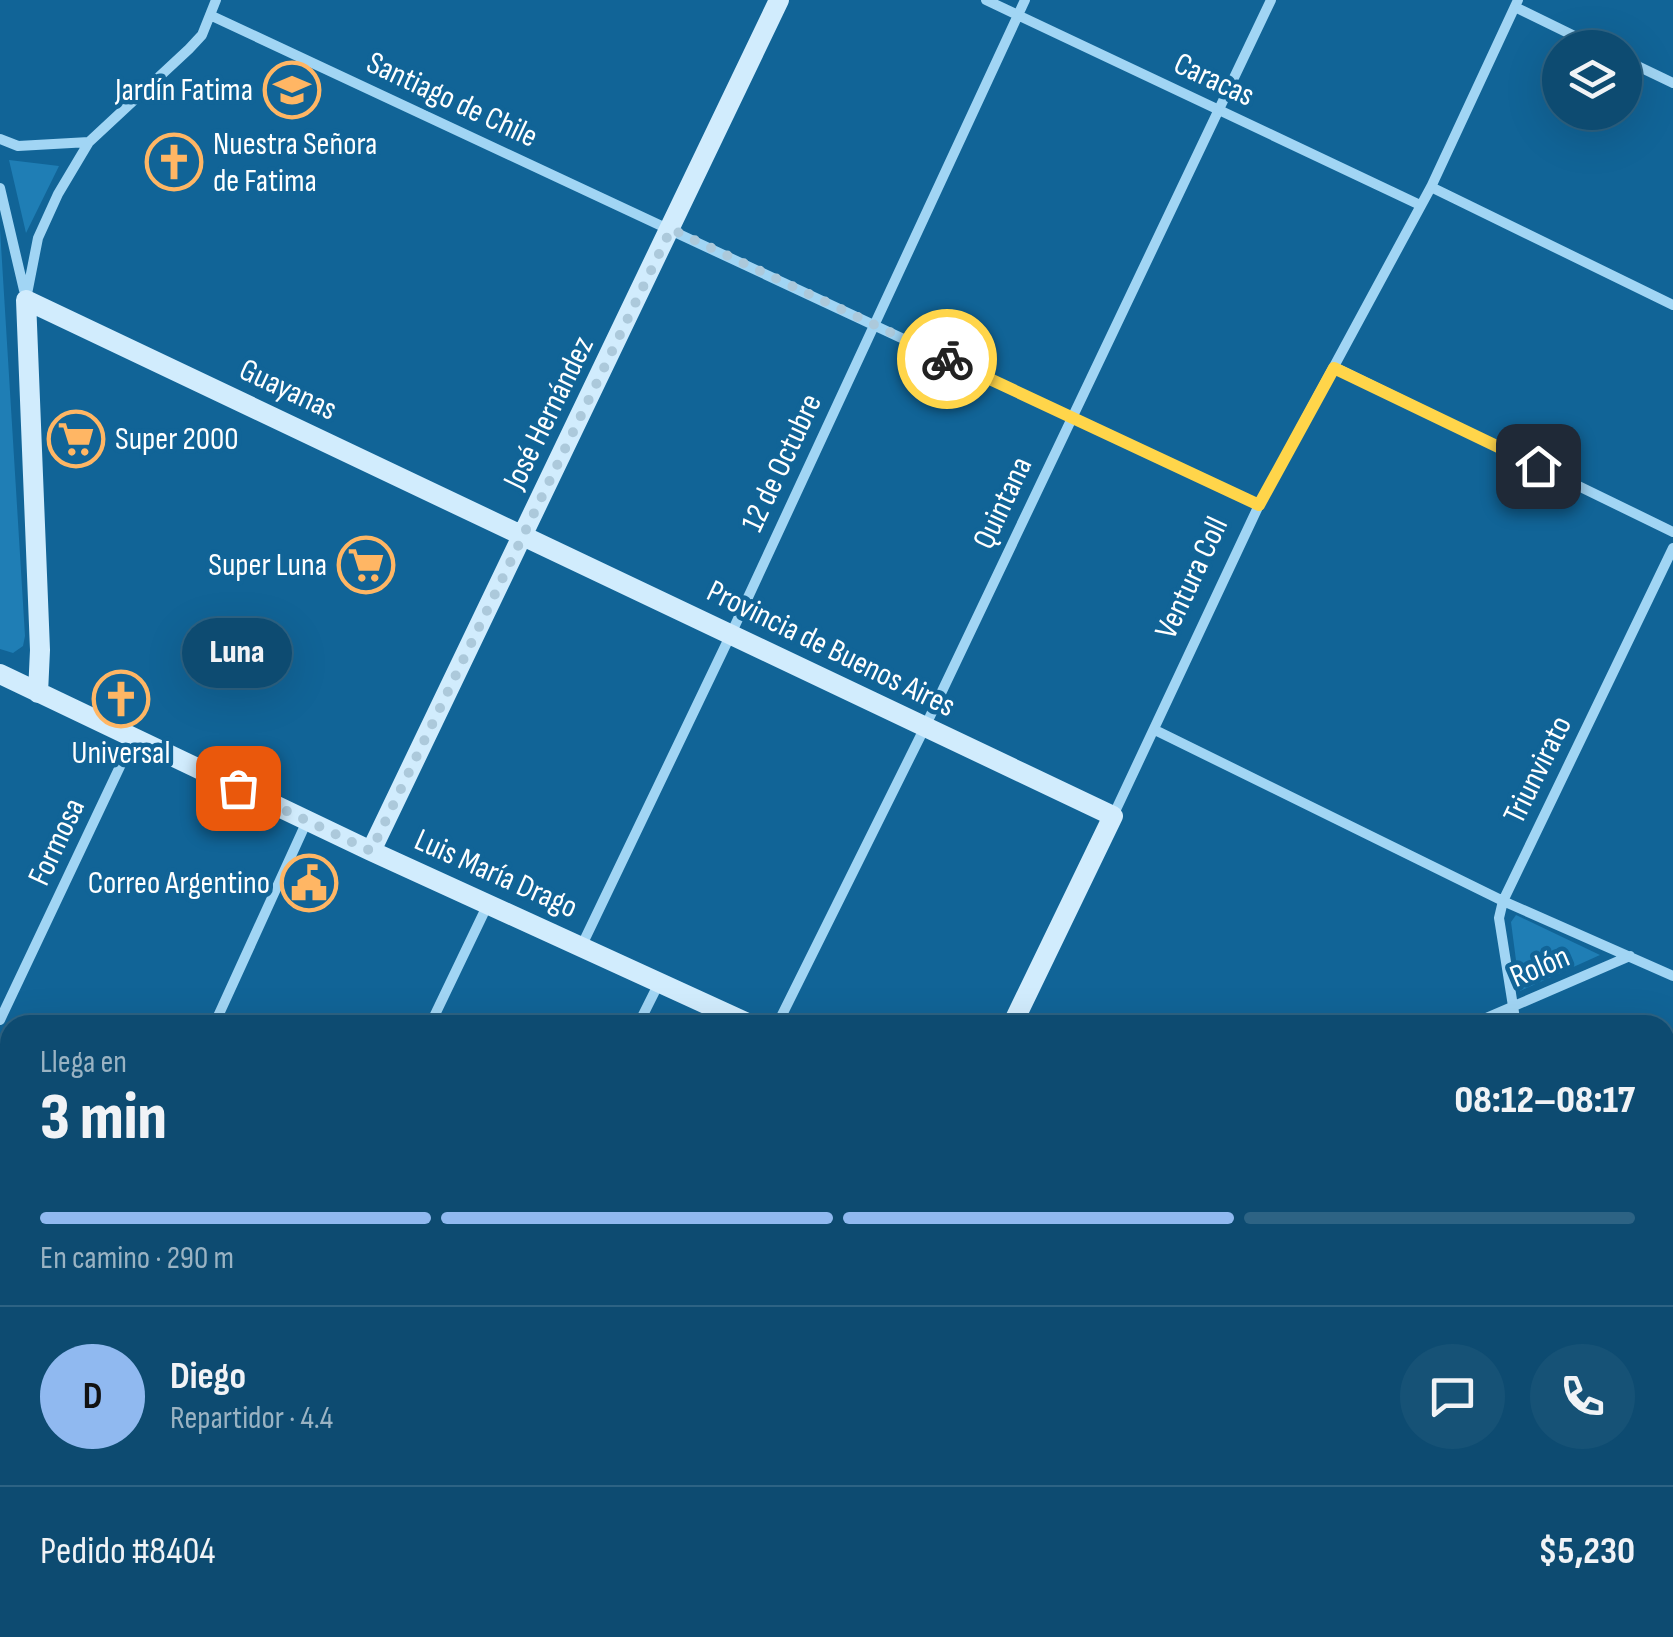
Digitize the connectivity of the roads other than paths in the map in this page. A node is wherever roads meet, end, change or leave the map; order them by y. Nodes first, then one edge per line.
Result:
1 (216, 0) edge
2 (779, 0) edge
3 (986, 0) edge
4 (1025, 0) edge
5 (1271, 0) edge
6 (1517, 4) edge
7 (1018, 14) junction
8 (212, 16) junction
9 (1566, 30) edge
10 (1642, 68) edge
11 (1673, 82) edge
12 (1218, 110) junction
13 (0, 139) edge
14 (89, 142) junction
15 (1431, 187) junction
16 (0, 188) edge
17 (1420, 205) junction
18 (671, 229) junction
19 (26, 300) junction
20 (1673, 305) edge
21 (873, 325) junction
22 (1334, 368) junction
23 (1072, 415) junction
24 (1259, 505) junction
25 (1673, 532) edge
26 (524, 534) junction
27 (1673, 548) edge
28 (731, 634) junction
29 (0, 674) edge
30 (38, 693) junction
31 (924, 729) junction
32 (1155, 730) junction
33 (134, 739) junction
34 (1113, 816) junction
35 (307, 821) junction
36 (371, 851) junction
37 (1503, 902) junction
38 (488, 904) junction
39 (582, 944) junction
40 (1630, 956) junction
41 (1673, 976) edge
42 (659, 983) junction
43 (1512, 1007) junction
44 (2, 1015) edge
45 (219, 1015) edge
46 (435, 1015) edge
47 (643, 1015) edge
48 (730, 1015) edge
49 (782, 1015) edge
50 (1017, 1015) edge
51 (1493, 1015) edge
52 (1514, 1015) edge

1 - 8 street
2 - 18 street, José Hernández
3 - 7 street, Caracas
4 - 7 street, 12 de Octubre
5 - 12 street, Quintana
6 - 9 street
6 - 15 street, Ventura Coll
7 - 12 street, Caracas
7 - 21 street, 12 de Octubre
8 - 14 street
8 - 18 street, Santiago de Chile
10 - 11 street
12 - 17 street, Caracas
12 - 23 street, Quintana
13 - 14 street
14 - 19 street
15 - 17 street, Ventura Coll
15 - 20 street
16 - 19 street
17 - 22 street, Ventura Coll
18 - 21 street, Santiago de Chile
18 - 26 street, José Hernández
19 - 26 street, Guayanas
19 - 30 street
21 - 23 street, Santiago de Chile
21 - 28 street, 12 de Octubre
22 - 24 street, Ventura Coll
22 - 25 street
23 - 24 street, Santiago de Chile
23 - 31 street, Quintana
24 - 32 street, Ventura Coll
26 - 28 street, Provincia de Buenos Aires
26 - 36 street, José Hernández
27 - 37 street, Triunvirato
28 - 31 street, Provincia de Buenos Aires
28 - 39 street, 12 de Octubre
29 - 30 street, Luis María Drago
30 - 33 street, Luis María Drago
31 - 34 street, Provincia de Buenos Aires
31 - 49 street, Quintana
32 - 34 street, Ventura Coll
32 - 37 street
33 - 35 street, Luis María Drago
33 - 44 street, Formosa
34 - 50 street, Ventura Coll
35 - 36 street, Luis María Drago
35 - 45 street
36 - 38 street, Luis María Drago
37 - 40 street
37 - 43 street, Triunvirato
38 - 39 street, Luis María Drago
38 - 46 street
39 - 42 street, Luis María Drago
40 - 41 street
40 - 43 street, Rolón
42 - 47 street
42 - 48 street, Luis María Drago
43 - 51 street, Rolón
43 - 52 street, Triunvirato

